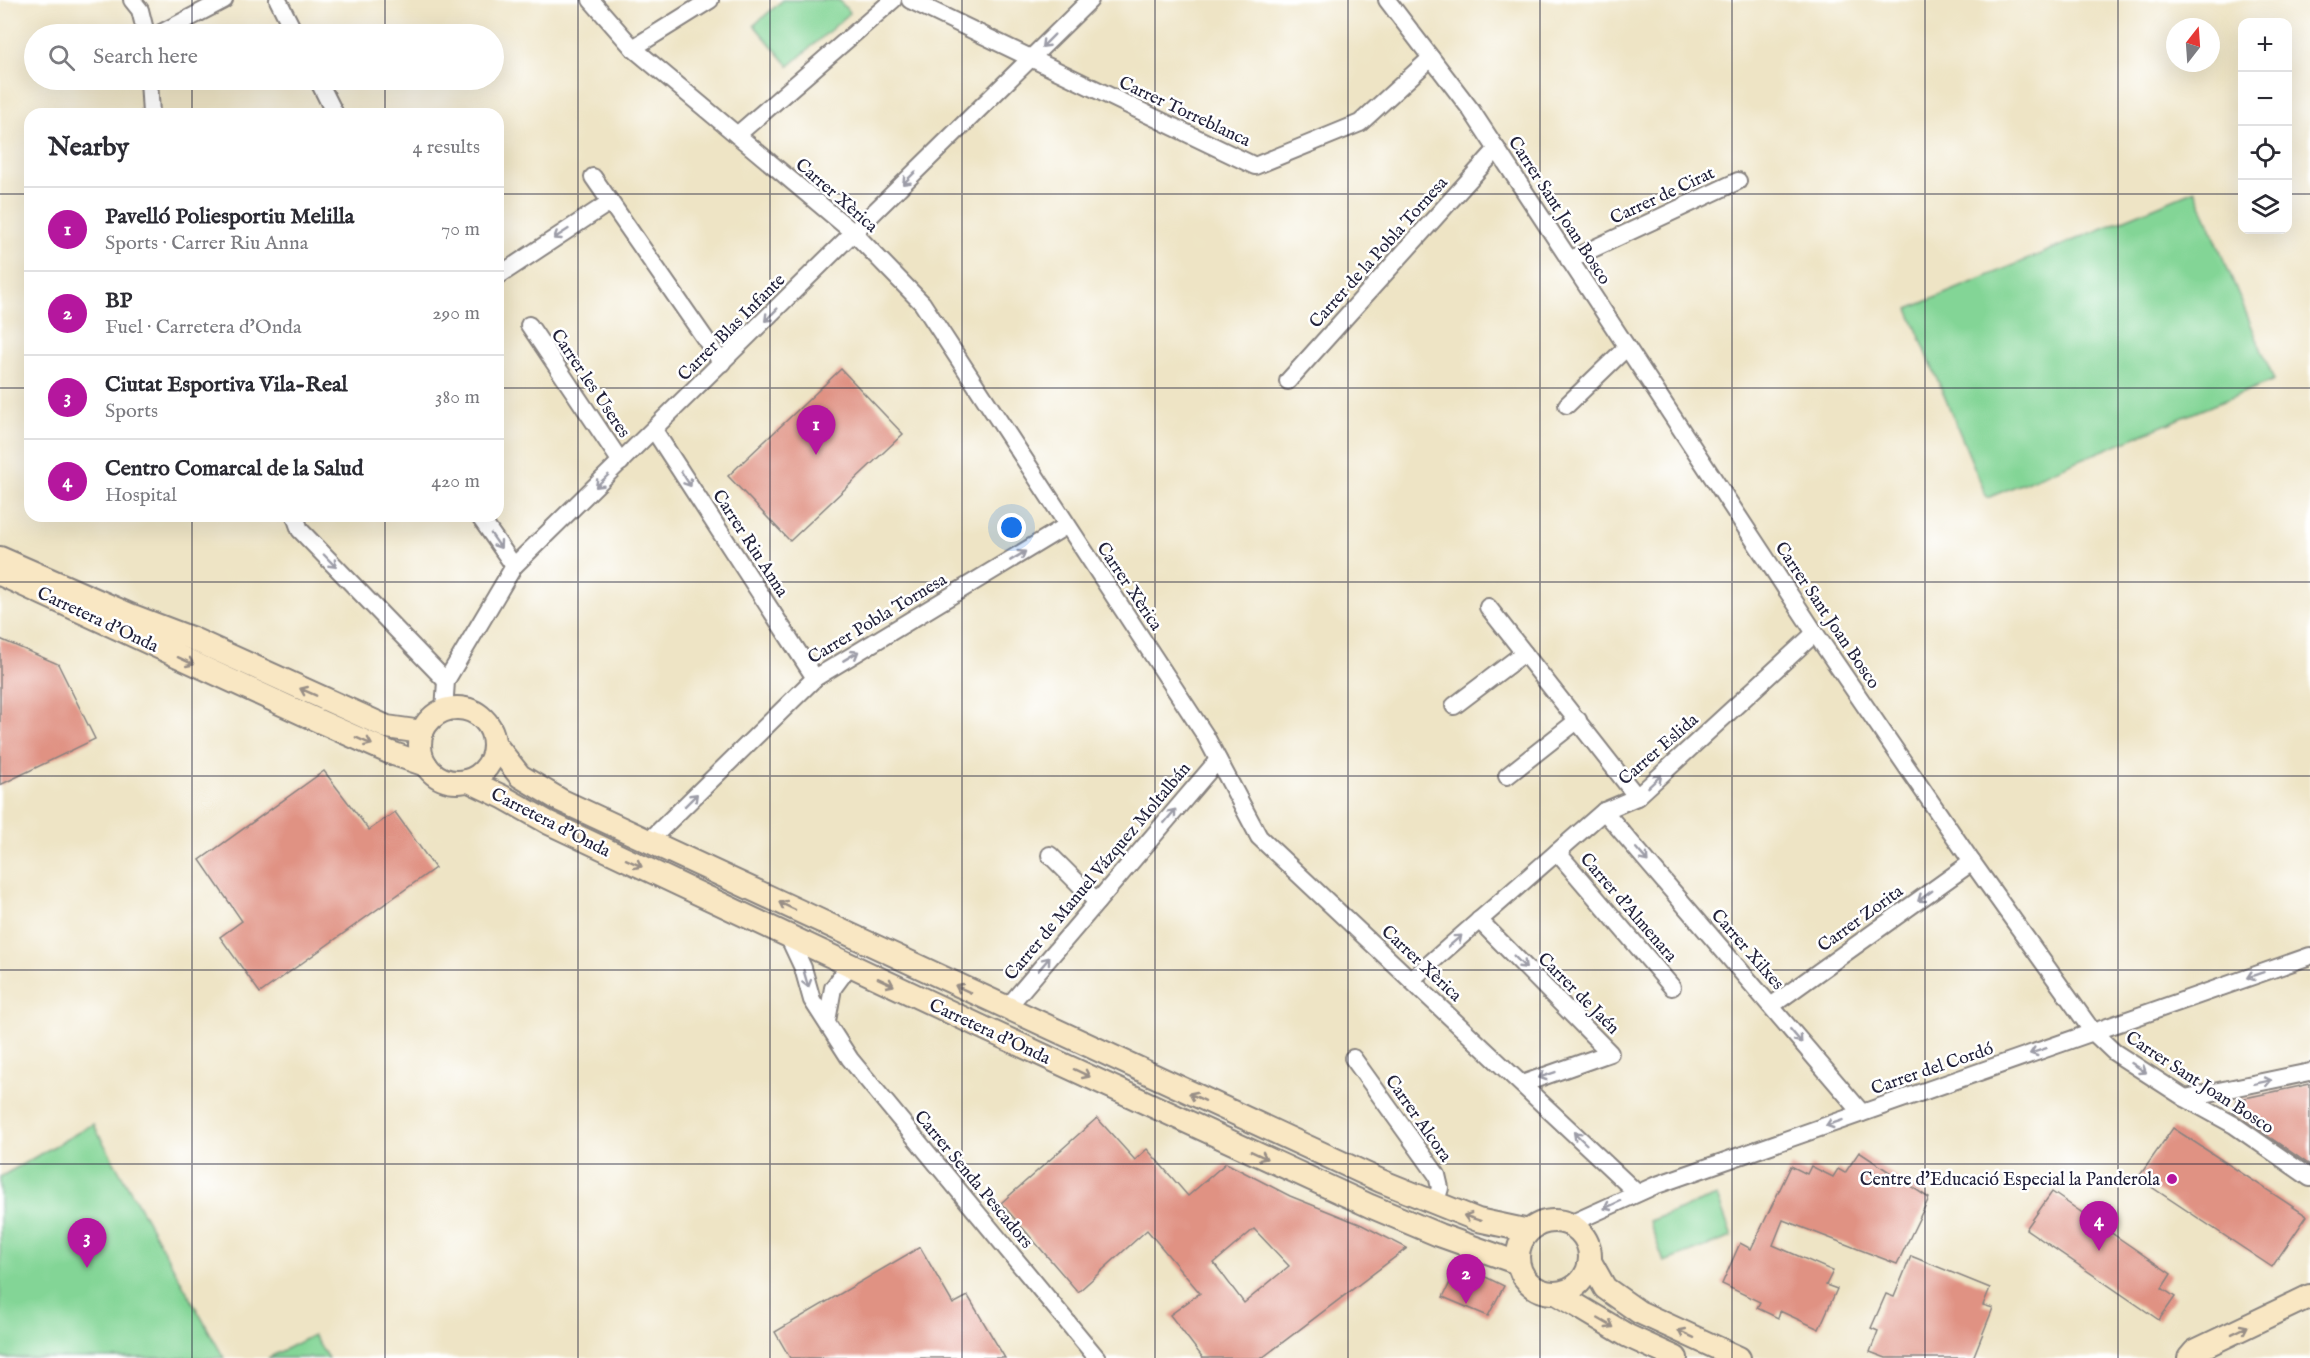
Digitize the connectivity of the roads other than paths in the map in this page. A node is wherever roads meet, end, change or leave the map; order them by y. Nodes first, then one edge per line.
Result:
1 (132, 0) edge
2 (224, 0) edge
3 (278, 0) edge
4 (591, 0) edge
5 (710, 0) edge
6 (893, 0) edge
7 (910, 0) edge
8 (1090, 0) edge
9 (1387, 0) edge
10 (144, 24) edge
11 (178, 24) edge
12 (290, 24) edge
13 (633, 48) junction
14 (1431, 58) junction
15 (1030, 59) junction
16 (150, 90) edge
17 (323, 90) edge
18 (151, 108) edge
19 (332, 108) edge
20 (737, 135) junction
21 (1497, 149) junction
22 (593, 177) dead end
23 (1738, 181) dead end
24 (610, 202) junction
25 (854, 233) junction
26 (1569, 260) junction
27 (504, 272) edge
28 (529, 325) dead end
29 (1627, 347) junction
30 (722, 363) junction
31 (1288, 381) dead end
32 (1567, 405) dead end
33 (654, 430) junction
34 (621, 462) junction
35 (297, 522) edge
36 (483, 522) edge
37 (1066, 526) junction
38 (0, 558) edge
39 (514, 566) junction
40 (0, 574) edge
41 (1488, 607) dead end
42 (1815, 633) junction
43 (1524, 652) junction
44 (815, 678) junction
45 (446, 681) junction
46 (1454, 706) dead end
47 (444, 711) junction
48 (1578, 720) junction
49 (422, 732) junction
50 (494, 742) junction
51 (1218, 760) junction
52 (426, 765) junction
53 (1507, 776) dead end
54 (469, 781) junction
55 (1637, 797) junction
56 (1604, 811) junction
57 (649, 842) junction
58 (1557, 852) junction
59 (1050, 855) dead end
60 (1972, 862) junction
61 (1097, 902) junction
62 (1479, 920) junction
63 (788, 936) junction
64 (2310, 956) edge
65 (850, 965) junction
66 (1411, 980) junction
67 (1672, 987) dead end
68 (1771, 1006) junction
69 (1006, 1009) junction
70 (827, 1021) junction
71 (2093, 1032) junction
72 (1353, 1058) dead end
73 (2310, 1072) edge
74 (1522, 1084) junction
75 (2185, 1098) junction
76 (1862, 1113) junction
77 (2310, 1178) edge
78 (1637, 1193) junction
79 (1435, 1204) junction
80 (1570, 1224) junction
81 (1529, 1231) junction
82 (1518, 1263) junction
83 (1591, 1263) junction
84 (1556, 1293) junction
85 (2310, 1296) edge
86 (1097, 1358) edge
87 (1676, 1358) edge
88 (1739, 1358) edge
89 (2189, 1358) edge

1 - 10 street
2 - 11 street
3 - 12 street
4 - 13 street, Carrer Xèrica
5 - 13 street
6 - 20 street
7 - 15 street, Carrer Torreblanca
8 -> 15 street, Carrer Blas Infante
9 - 14 street, Carrer Sant Joan Bosco
13 - 20 street, Carrer Xèrica
14 - 15 street, Carrer Torreblanca
14 - 21 street, Carrer Sant Joan Bosco
15 -> 25 street, Carrer Blas Infante
16 - 18 street
17 - 19 street
20 - 25 street, Carrer Xèrica
21 - 26 street, Carrer Sant Joan Bosco
21 - 31 street, Carrer de la Pobla Tornesa
22 - 24 street
23 - 26 street, Carrer de Cirat
24 -> 27 street
24 - 30 street
25 -> 30 street, Carrer Blas Infante
25 - 37 street, Carrer Xèrica
26 - 29 street, Carrer Sant Joan Bosco
28 - 34 street, Carrer les Useres
29 - 32 street
29 - 42 street, Carrer Sant Joan Bosco
30 - 33 street, Carrer Blas Infante
33 - 34 street, Carrer Blas Infante
33 -> 44 street, Carrer Riu Anna
34 -> 39 street, Carrer Blas Infante
35 -> 45 street
36 -> 39 street
44 -> 37 street, Carrer Pobla Tornesa
37 - 51 street, Carrer Xèrica
49 -> 38 main road, Carretera d'Onda
39 - 45 street, Carrer Blas Infante
40 -> 52 main road, Carretera d'Onda
41 - 43 street
55 -> 42 street, Carrer Eslida
42 - 60 street, Carrer Sant Joan Bosco
43 - 46 street
43 - 48 street
57 -> 44 street, Carrer Pobla Tornesa
45 - 47 street, Carrer Blas Infante
47 - 49 main road
47 - 50 main road
48 - 53 street
48 - 55 street
49 - 52 main road
50 - 54 main road
50 - 57 main road, Carretera d'Onda
61 -> 51 street, Carrer de Manuel Vázquez Moltalbán
51 - 66 street, Carrer Xèrica
52 - 54 main road
54 -> 63 main road, Carretera d'Onda
55 - 56 street, Carrer Eslida
56 - 58 street, Carrer Eslida
56 -> 68 street, Carrer Xilxes
69 -> 57 main road, Carretera d'Onda
58 - 62 street, Carrer Eslida
58 - 67 street, Carrer d'Almenara
59 - 61 street
60 -> 68 street, Carrer Zorita
60 - 71 street, Carrer Sant Joan Bosco
69 -> 61 street, Carrer de Manuel Vázquez Moltalbán
66 -> 62 street, Carrer Eslida
62 -> 74 street, Carrer de Jaén
63 - 65 main road, Carretera d'Onda
63 -> 70 street, Carrer Senda Pescadors
64 -> 71 street, Carrer del Cordó
65 - 70 street
65 -> 82 main road, Carretera d'Onda
66 - 74 street, Carrer Xèrica
68 -> 76 street, Carrer Xilxes
79 -> 69 main road, Carretera d'Onda
70 - 86 street, Carrer Senda Pescadors
71 -> 75 street, Carrer Sant Joan Bosco
71 -> 76 street, Carrer del Cordó
72 - 79 street, Carrer Alcora
75 -> 73 street
78 -> 74 street, Carrer Xèrica
75 - 77 street, Carrer Sant Joan Bosco
76 -> 78 street, Carrer del Cordó
78 -> 80 street, Carrer del Cordó
81 -> 79 main road, Carretera d'Onda
80 - 81 main road
80 - 83 main road
81 - 82 main road
82 - 84 main road
83 - 84 main road
88 -> 83 main road
84 -> 87 main road
89 -> 85 main road

